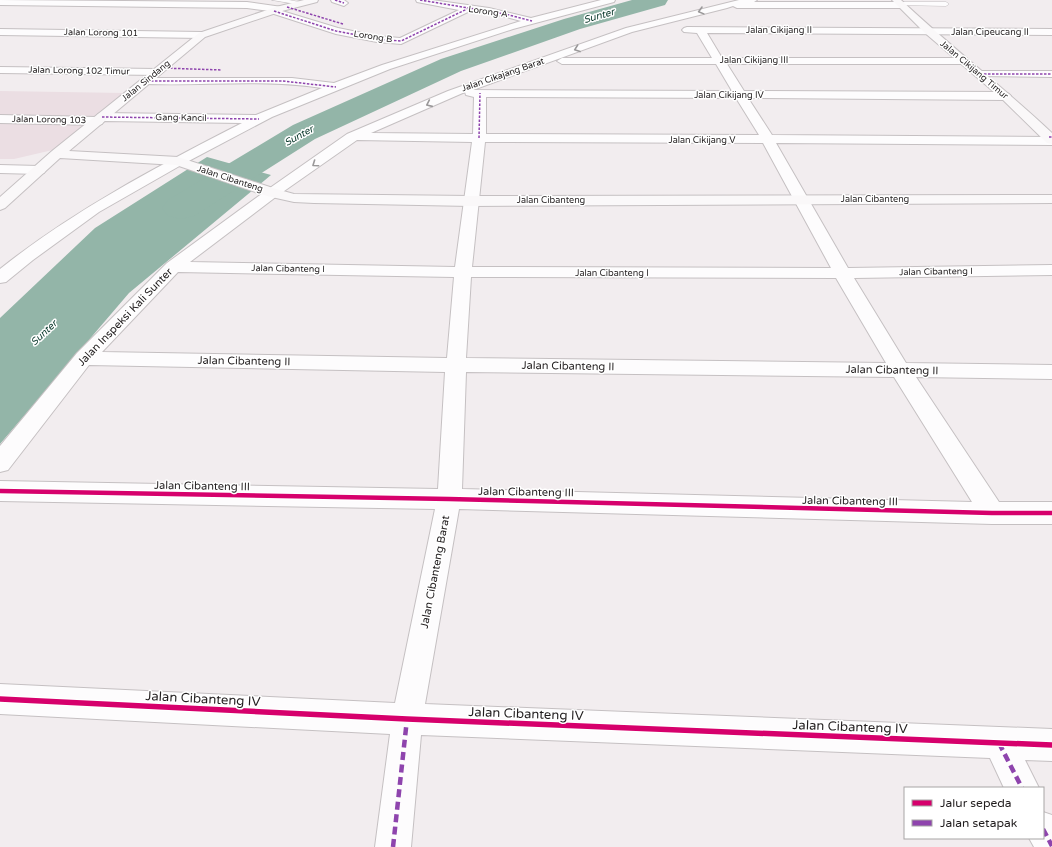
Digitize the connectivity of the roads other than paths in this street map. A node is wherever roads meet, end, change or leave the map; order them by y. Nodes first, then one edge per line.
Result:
1 (314, 0) edge
2 (335, 0) edge
3 (420, 0) edge
4 (611, 0) edge
5 (753, 0) edge
6 (0, 2) edge
7 (344, 3) dead end
8 (899, 3) edge
9 (946, 4) dead end
10 (282, 5) edge
11 (726, 5) junction
12 (467, 9) junction
13 (532, 21) junction
14 (343, 24) dead end
15 (629, 30) junction
16 (678, 30) dead end
17 (700, 30) junction
18 (664, 31) dead end
19 (928, 31) junction
20 (0, 32) edge
21 (1052, 32) edge
22 (202, 35) junction
23 (718, 60) junction
24 (544, 61) junction
25 (964, 61) junction
26 (0, 70) edge
27 (160, 70) junction
28 (222, 70) dead end
29 (980, 74) junction
30 (1052, 74) edge
31 (147, 80) junction
32 (336, 87) junction
33 (452, 93) junction
34 (480, 93) junction
35 (739, 95) junction
36 (1005, 96) junction
37 (0, 119) edge
38 (100, 119) junction
39 (259, 119) junction
40 (352, 137) junction
41 (479, 138) junction
42 (1051, 138) edge
43 (768, 140) junction
44 (57, 154) junction
45 (184, 164) junction
46 (0, 169) edge
47 (39, 170) junction
48 (267, 191) junction
49 (799, 199) junction
50 (1052, 199) edge
51 (471, 201) junction
52 (0, 205) edge
53 (173, 267) junction
54 (1052, 270) edge
55 (463, 272) junction
56 (842, 273) junction
57 (0, 278) edge
58 (84, 358) junction
59 (456, 364) junction
60 (900, 370) junction
61 (1052, 372) edge
62 (0, 463) edge
63 (0, 491) edge
64 (449, 499) junction
65 (992, 513) junction
66 (1052, 513) edge
67 (0, 699) edge
68 (407, 719) junction
69 (999, 743) junction
70 (1052, 745) edge
71 (1021, 787) edge
72 (1044, 831) edge
73 (1052, 846) edge
74 (393, 847) edge

1 - 10 street, Jalan Sindang
2 - 7 street
3 - 12 street, Lorong A
4 - 13 street
5 - 11 street, Jalan Cikajang Barat
6 - 10 street
8 - 9 lane
8 - 11 street
8 - 19 street, Jalan Cikijang Timur
10 - 12 street, Lorong B
10 - 14 street
10 - 22 street, Jalan Sindang
11 -> 15 street, Jalan Cikajang Barat
12 - 13 street, Lorong A
13 - 32 street
15 - 18 street
15 -> 24 street, Jalan Cikajang Barat
16 - 17 street, Jalan Cikijang II
17 - 19 street, Jalan Cikijang II
17 - 23 street
19 - 21 street, Jalan Cipeucang II
19 - 25 street, Jalan Cikijang Timur
20 - 22 street, Jalan Lorong 101
22 - 27 street, Jalan Sindang
23 - 24 street, Jalan Cikijang III
23 - 25 street, Jalan Cikijang III
23 - 35 street
24 - 33 street, Jalan Cikajang Barat
25 - 29 street, Jalan Cikijang Timur
26 - 27 street, Jalan Lorong 102 Timur
27 - 28 street, Jalan Lorong 102 Timur
27 - 31 street, Jalan Sindang
29 - 30 street
29 - 36 street, Jalan Cikijang Timur
31 - 32 street
31 - 38 street, Jalan Sindang
32 - 39 street
33 - 34 street, Jalan Cikijang IV
33 -> 40 street, Jalan Cikajang Barat
34 - 35 street, Jalan Cikijang IV
34 - 41 street, Jalan Cibanteng Barat
35 - 36 street, Jalan Cikijang IV
35 - 43 street
36 - 42 street, Jalan Cikijang Timur
37 - 38 street, Jalan Lorong 103
38 - 39 street, Gang Kancil
38 - 44 street, Jalan Sindang
39 - 45 street
40 - 41 street, Jalan Cikijang V
40 -> 48 street, Jalan Cikajang Barat
41 - 43 street, Jalan Cikijang V
41 - 51 street, Jalan Cibanteng Barat
42 - 43 street, Jalan Cikijang V
43 - 49 street
44 - 45 street, Jalan Cibanteng
44 - 47 street, Jalan Sindang
45 - 48 street, Jalan Cibanteng
45 - 57 street
46 - 47 street
47 - 52 street, Jalan Sindang
48 - 51 street, Jalan Cibanteng
48 - 53 street, Jalan Inspeksi Kali Sunter
49 - 50 street, Jalan Cibanteng
49 - 51 street, Jalan Cibanteng
49 - 56 street
51 - 55 street, Jalan Cibanteng Barat
53 - 55 street, Jalan Cibanteng I
53 - 58 street, Jalan Inspeksi Kali Sunter
54 - 56 street, Jalan Cibanteng I
55 - 56 street, Jalan Cibanteng I
55 - 59 street, Jalan Cibanteng Barat
56 - 60 street
58 - 59 street, Jalan Cibanteng II
58 - 62 street, Jalan Inspeksi Kali Sunter
59 - 60 street, Jalan Cibanteng II
59 - 64 street, Jalan Cibanteng Barat
60 - 61 street, Jalan Cibanteng II
60 - 65 street
63 - 64 street, Jalan Cibanteng III
64 - 65 street, Jalan Cibanteng III
64 - 68 street, Jalan Cibanteng Barat
65 - 66 street, Jalan Cibanteng III
67 - 68 street, Jalan Cibanteng IV
68 - 69 street, Jalan Cibanteng IV
68 - 74 street, Jalan Cibanteng Barat
69 - 70 street, Jalan Cibanteng IV
69 - 71 street
72 - 73 street

